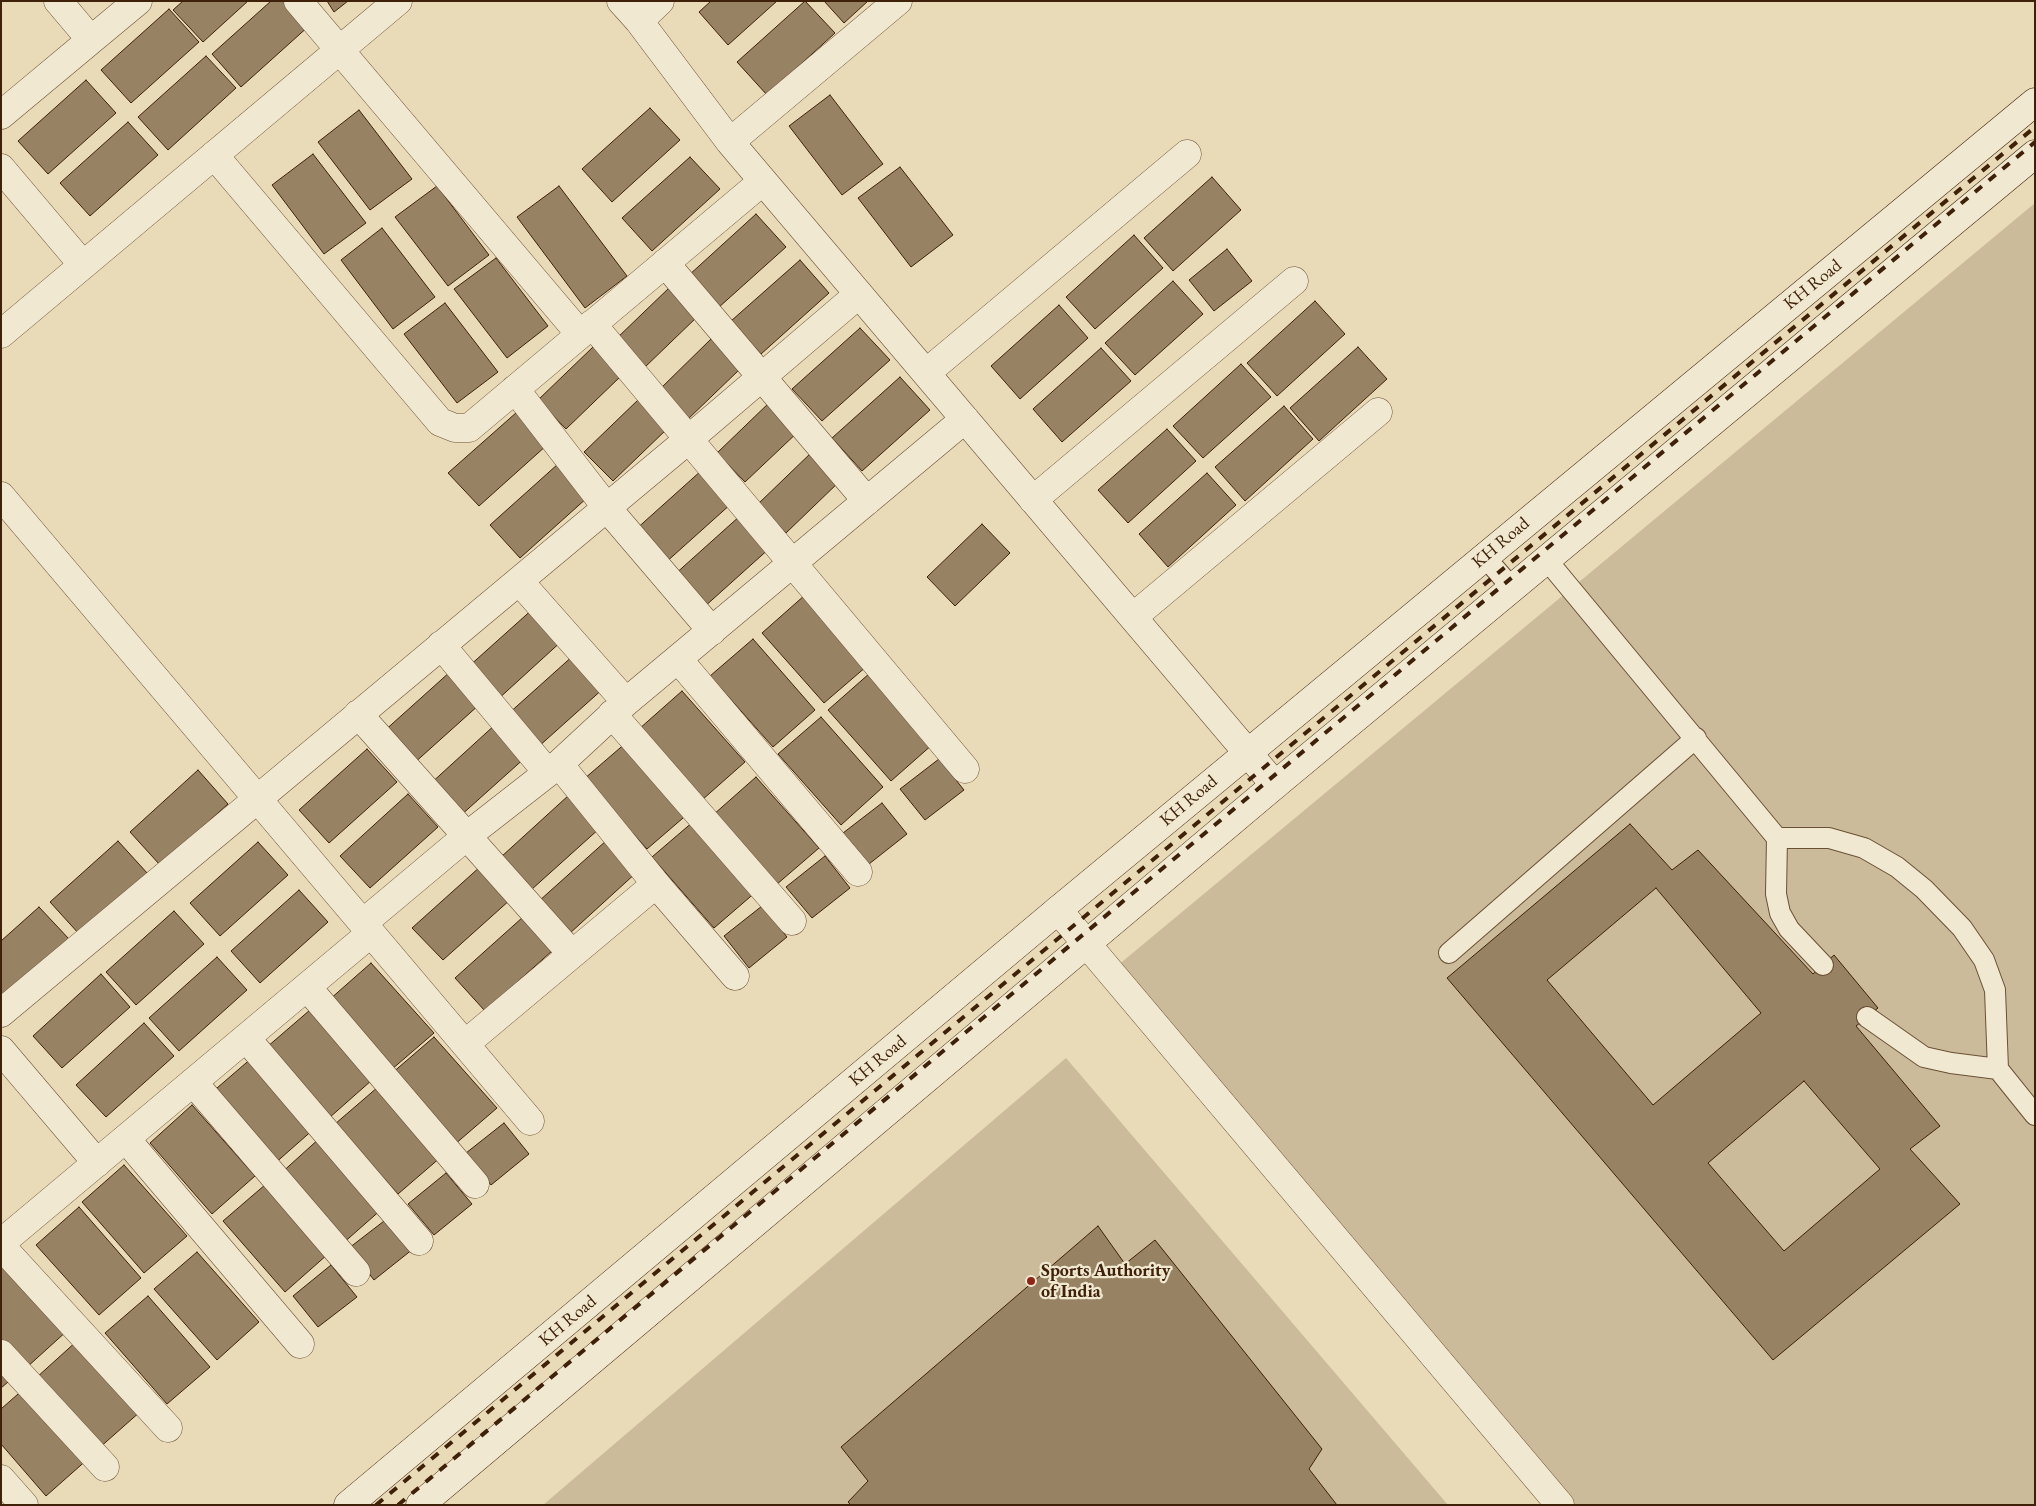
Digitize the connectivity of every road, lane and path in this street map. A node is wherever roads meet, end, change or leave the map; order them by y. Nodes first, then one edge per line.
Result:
1 (58, 1) edge
2 (138, 1) edge
3 (298, 1) edge
4 (398, 1) edge
5 (660, 1) edge
6 (898, 1) edge
7 (630, 11) edge
8 (91, 40) junction
9 (340, 50) junction
10 (2035, 102) edge
11 (1, 116) edge
12 (730, 142) junction
13 (1186, 154) dead end
14 (2035, 154) edge
15 (214, 155) junction
16 (1, 168) edge
17 (763, 181) junction
18 (664, 263) junction
19 (83, 265) junction
20 (1294, 281) dead end
21 (859, 294) junction
22 (5, 323) edge
23 (586, 329) junction
24 (926, 373) junction
25 (760, 377) junction
26 (515, 389) junction
27 (1378, 412) dead end
28 (965, 419) junction
29 (689, 439) junction
30 (1, 496) edge
31 (1033, 500) junction
32 (866, 501) junction
33 (607, 508) junction
34 (1484, 556) junction
35 (1546, 559) junction
36 (792, 564) junction
37 (519, 581) junction
38 (1512, 588) junction
39 (1133, 617) junction
40 (712, 631) junction
41 (441, 645) junction
42 (678, 659) junction
43 (619, 708) junction
44 (358, 714) junction
45 (1696, 738) junction
46 (1248, 753) junction
47 (553, 768) junction
48 (965, 769) dead end
49 (1275, 785) junction
50 (257, 798) junction
51 (468, 835) junction
52 (1777, 838) junction
53 (858, 872) dead end
54 (656, 884) junction
55 (1058, 910) junction
56 (792, 921) dead end
57 (367, 928) junction
58 (1087, 944) junction
59 (1449, 953) dead end
60 (572, 954) junction
61 (1822, 965) dead end
62 (735, 976) dead end
63 (307, 987) junction
64 (1, 1013) edge
65 (1867, 1017) dead end
66 (246, 1038) junction
67 (465, 1044) junction
68 (1, 1050) edge
69 (1998, 1069) junction
70 (193, 1082) junction
71 (2035, 1115) edge
72 (530, 1121) dead end
73 (126, 1139) junction
74 (97, 1162) junction
75 (475, 1184) dead end
76 (419, 1241) dead end
77 (1, 1244) edge
78 (356, 1272) dead end
79 (300, 1344) dead end
80 (1, 1354) edge
81 (168, 1428) dead end
82 (106, 1467) dead end
83 (1, 1478) edge
84 (24, 1505) edge
85 (348, 1505) edge
86 (420, 1505) edge
87 (1560, 1505) edge

1 - 8 street
2 - 8 street
3 - 9 street
4 - 9 street
5 - 7 street
6 - 12 street
7 - 12 street
8 - 11 street
9 - 15 street
9 - 23 street
10 - 34 street, KH Road
12 - 17 street
13 - 24 street
14 - 35 street
15 - 19 street
15 - 26 street
16 - 19 street
17 - 18 street
17 - 21 street
18 - 23 street
18 - 25 street
19 - 22 street
20 - 31 street
21 - 24 street
21 - 25 street
23 - 26 street
23 - 29 street
24 - 28 street
25 - 29 street
25 - 32 street
26 - 33 street
27 - 39 street
28 - 31 street
28 - 32 street
29 - 33 street
29 - 36 street
30 - 50 street
31 - 39 street
32 - 36 street
33 - 37 street
33 - 40 street
34 - 38 lane
34 - 46 street, KH Road
35 - 38 street
35 - 45 lane
36 - 40 street
36 - 48 street
37 - 41 street
37 - 43 street
38 - 49 street
39 - 46 street
40 - 42 street
41 - 44 street
41 - 47 street
42 - 43 street
42 - 53 street
43 - 47 street
43 - 56 street
44 - 50 street
44 - 51 street
45 - 52 lane
45 - 59 lane
46 - 49 street
46 - 55 street, KH Road
47 - 51 street
47 - 54 street
49 - 58 street
50 - 57 street
50 - 64 street
51 - 57 street
51 - 60 street
52 - 61 lane
52 - 69 lane
54 - 60 street
54 - 62 street
55 - 58 street
55 - 85 street, KH Road
57 - 63 street
57 - 67 street
58 - 86 street
58 - 87 street
60 - 67 street
63 - 66 street
63 - 75 street
65 - 69 lane
66 - 70 street
66 - 76 street
67 - 72 street
68 - 74 street
69 - 71 lane
70 - 73 street
70 - 78 street
73 - 74 street
73 - 79 street
74 - 77 street
77 - 81 street
80 - 82 street
83 - 84 street

